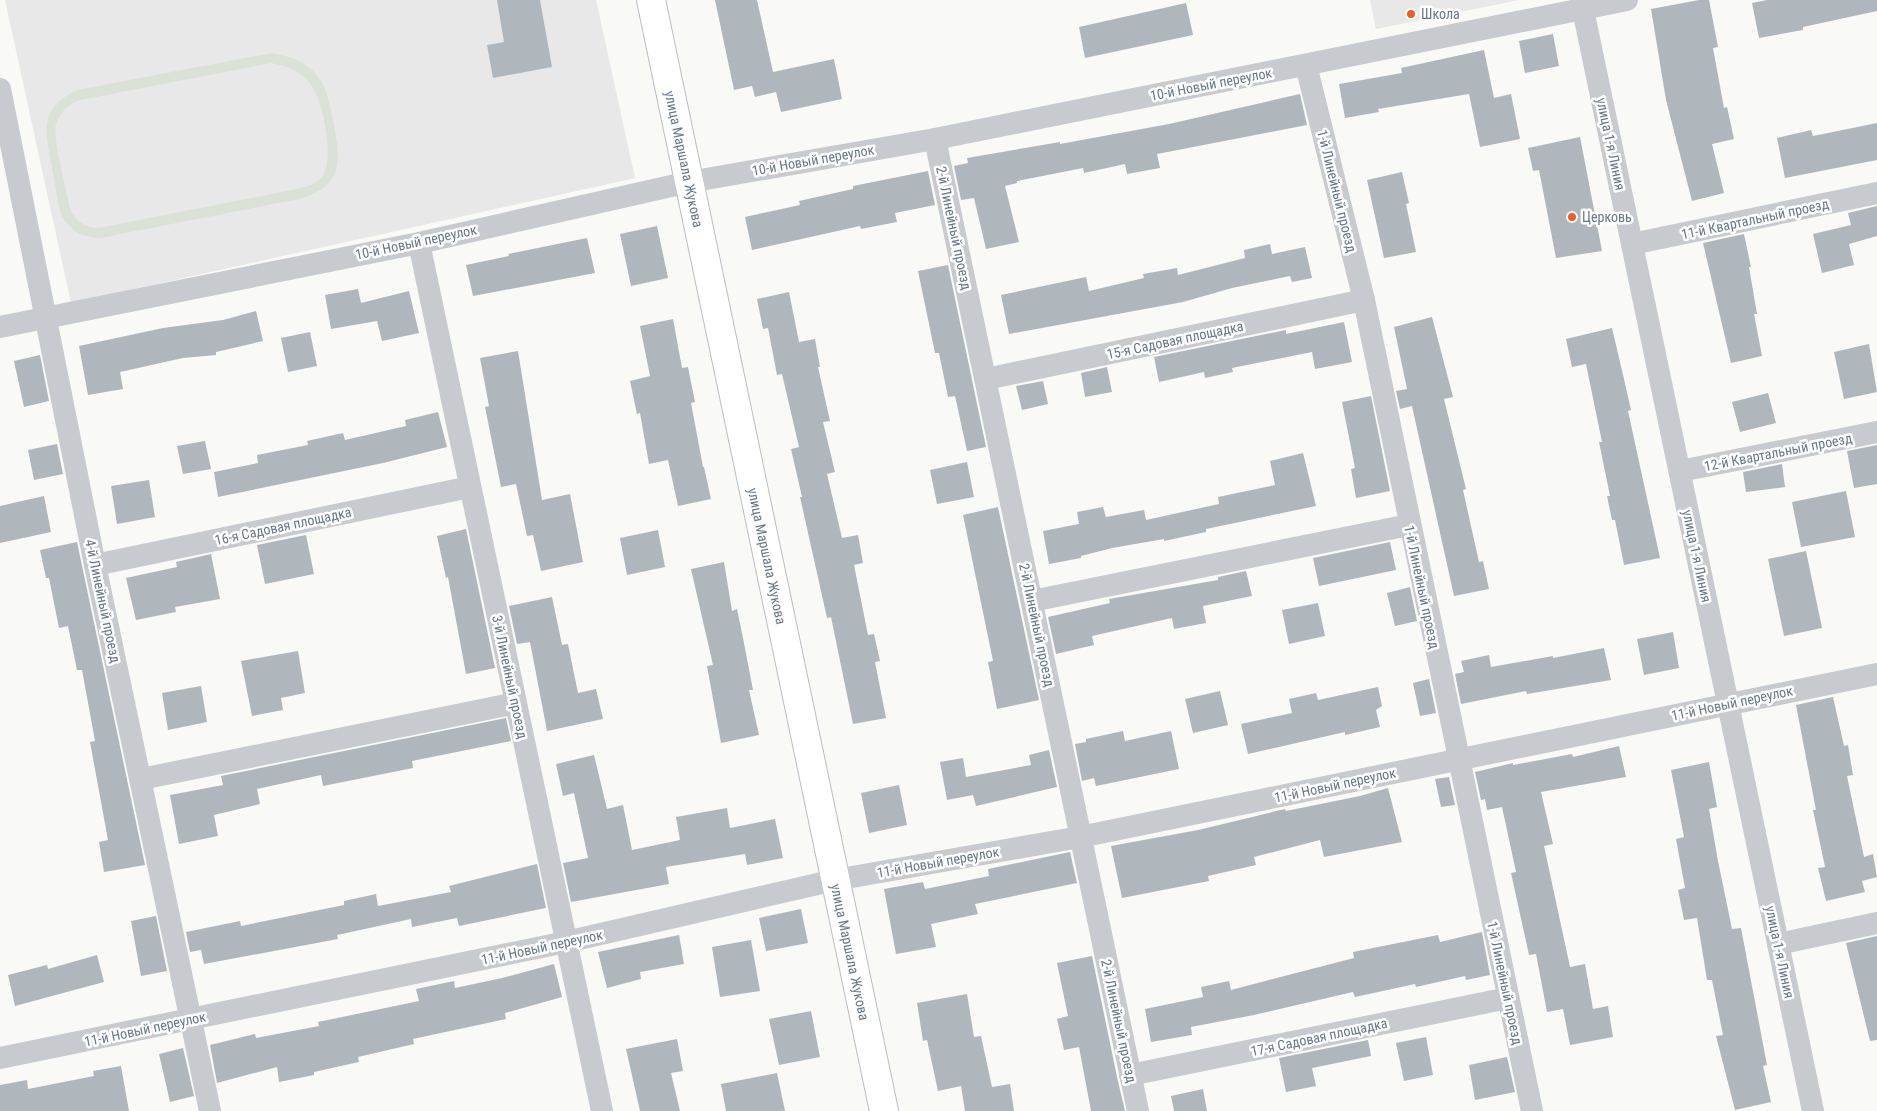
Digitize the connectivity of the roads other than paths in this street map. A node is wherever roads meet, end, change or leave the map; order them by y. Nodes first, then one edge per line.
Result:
1 (651, 0) edge
2 (1627, 0) edge
3 (1582, 4) edge
4 (1306, 64) junction
5 (0, 89) edge
6 (935, 139) junction
7 (688, 182) junction
8 (1877, 194) edge
9 (419, 243) junction
10 (1632, 244) junction
11 (1364, 300) junction
12 (45, 318) junction
13 (0, 327) edge
14 (986, 379) junction
15 (1877, 432) edge
16 (1680, 471) junction
17 (470, 487) junction
18 (1409, 526) junction
19 (95, 565) junction
20 (1032, 601) junction
21 (1877, 674) edge
22 (516, 704) junction
23 (1728, 704) junction
24 (1458, 760) junction
25 (140, 778) junction
26 (1080, 837) junction
27 (835, 880) junction
28 (1877, 923) edge
29 (566, 942) junction
30 (1778, 944) junction
31 (1508, 998) junction
32 (191, 1019) junction
33 (0, 1058) edge
34 (1130, 1075) junction
35 (210, 1111) edge
36 (602, 1111) edge
37 (884, 1111) edge
38 (1138, 1111) edge
39 (1532, 1111) edge
40 (1813, 1111) edge

1 - 7 main road, улица Маршала Жукова
2 - 3 street, 10-й Новый переулок
3 - 4 street, 10-й Новый переулок
3 - 10 street, улица 1-я Линия
4 - 6 street, 10-й Новый переулок
4 - 11 street, 1-й Линейный проезд
5 - 12 street, 4-й Линейный проезд
6 - 7 street, 10-й Новый переулок
6 - 14 street, 2-й Линейный проезд
7 - 9 street, 10-й Новый переулок
7 - 27 main road, улица Маршала Жукова
8 - 10 street, 11-й Квартальный проезд
9 - 12 street, 10-й Новый переулок
9 - 17 street, 3-й Линейный проезд
10 - 16 street, улица 1-я Линия
11 - 14 street, 15-я Садовая площадка
11 - 18 street, 1-й Линейный проезд
12 - 13 street, 10-й Новый переулок
12 - 19 street, 4-й Линейный проезд
14 - 20 street, 2-й Линейный проезд
15 - 16 street, 12-й Квартальный проезд
16 - 23 street, улица 1-я Линия
17 - 19 street, 16-я Садовая площадка
17 - 22 street, 3-й Линейный проезд
18 - 20 street
18 - 24 street, 1-й Линейный проезд
19 - 25 street, 4-й Линейный проезд
20 - 26 street, 2-й Линейный проезд
21 - 23 street, 11-й Новый переулок
22 - 25 street
22 - 29 street, 3-й Линейный проезд
23 - 24 street, 11-й Новый переулок
23 - 30 street, улица 1-я Линия
24 - 26 street, 11-й Новый переулок
24 - 31 street, 1-й Линейный проезд
25 - 32 street, 4-й Линейный проезд
26 - 27 street, 11-й Новый переулок
26 - 34 street, 2-й Линейный проезд
27 - 29 street, 11-й Новый переулок
27 - 37 main road, улица Маршала Жукова
28 - 30 street
29 - 32 street, 11-й Новый переулок
29 - 36 street, 3-й Линейный проезд
30 - 40 street, улица 1-я Линия
31 - 34 street, 17-я Садовая площадка
31 - 39 street, 1-й Линейный проезд
32 - 33 street, 11-й Новый переулок
32 - 35 street, 4-й Линейный проезд
34 - 38 street, 2-й Линейный проезд

